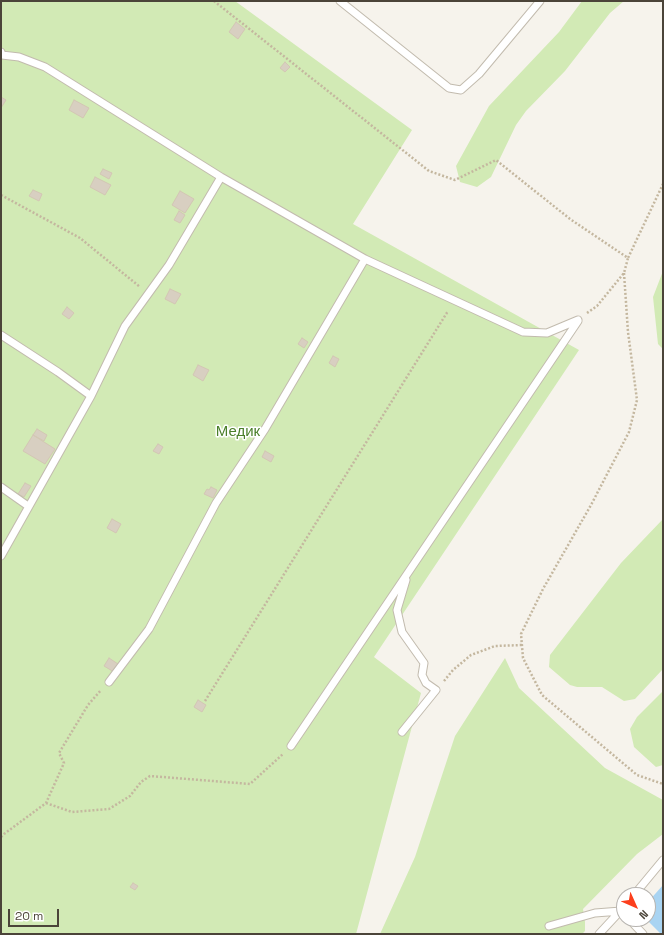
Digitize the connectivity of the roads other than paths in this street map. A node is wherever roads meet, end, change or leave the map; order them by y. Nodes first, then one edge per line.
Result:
1 (340, 1) edge
2 (540, 1) edge
3 (1, 54) edge
4 (221, 177) junction
5 (366, 259) junction
6 (1, 335) edge
7 (91, 396) junction
8 (1, 487) edge
9 (28, 506) junction
10 (1, 556) edge
11 (408, 572) junction
12 (109, 682) road end
13 (402, 732) dead end
14 (291, 746) road end
15 (663, 860) edge
16 (641, 887) edge
17 (616, 912) edge
18 (616, 918) edge
19 (549, 926) dead end
20 (599, 934) edge

1 - 2 lane
3 - 4 lane
4 - 5 lane
4 - 7 lane
5 - 11 lane
5 - 12 lane
6 - 7 lane
7 - 9 lane
8 - 9 lane
9 - 10 lane
11 - 13 lane
11 - 14 lane
15 - 16 lane
17 - 19 lane
18 - 20 lane

